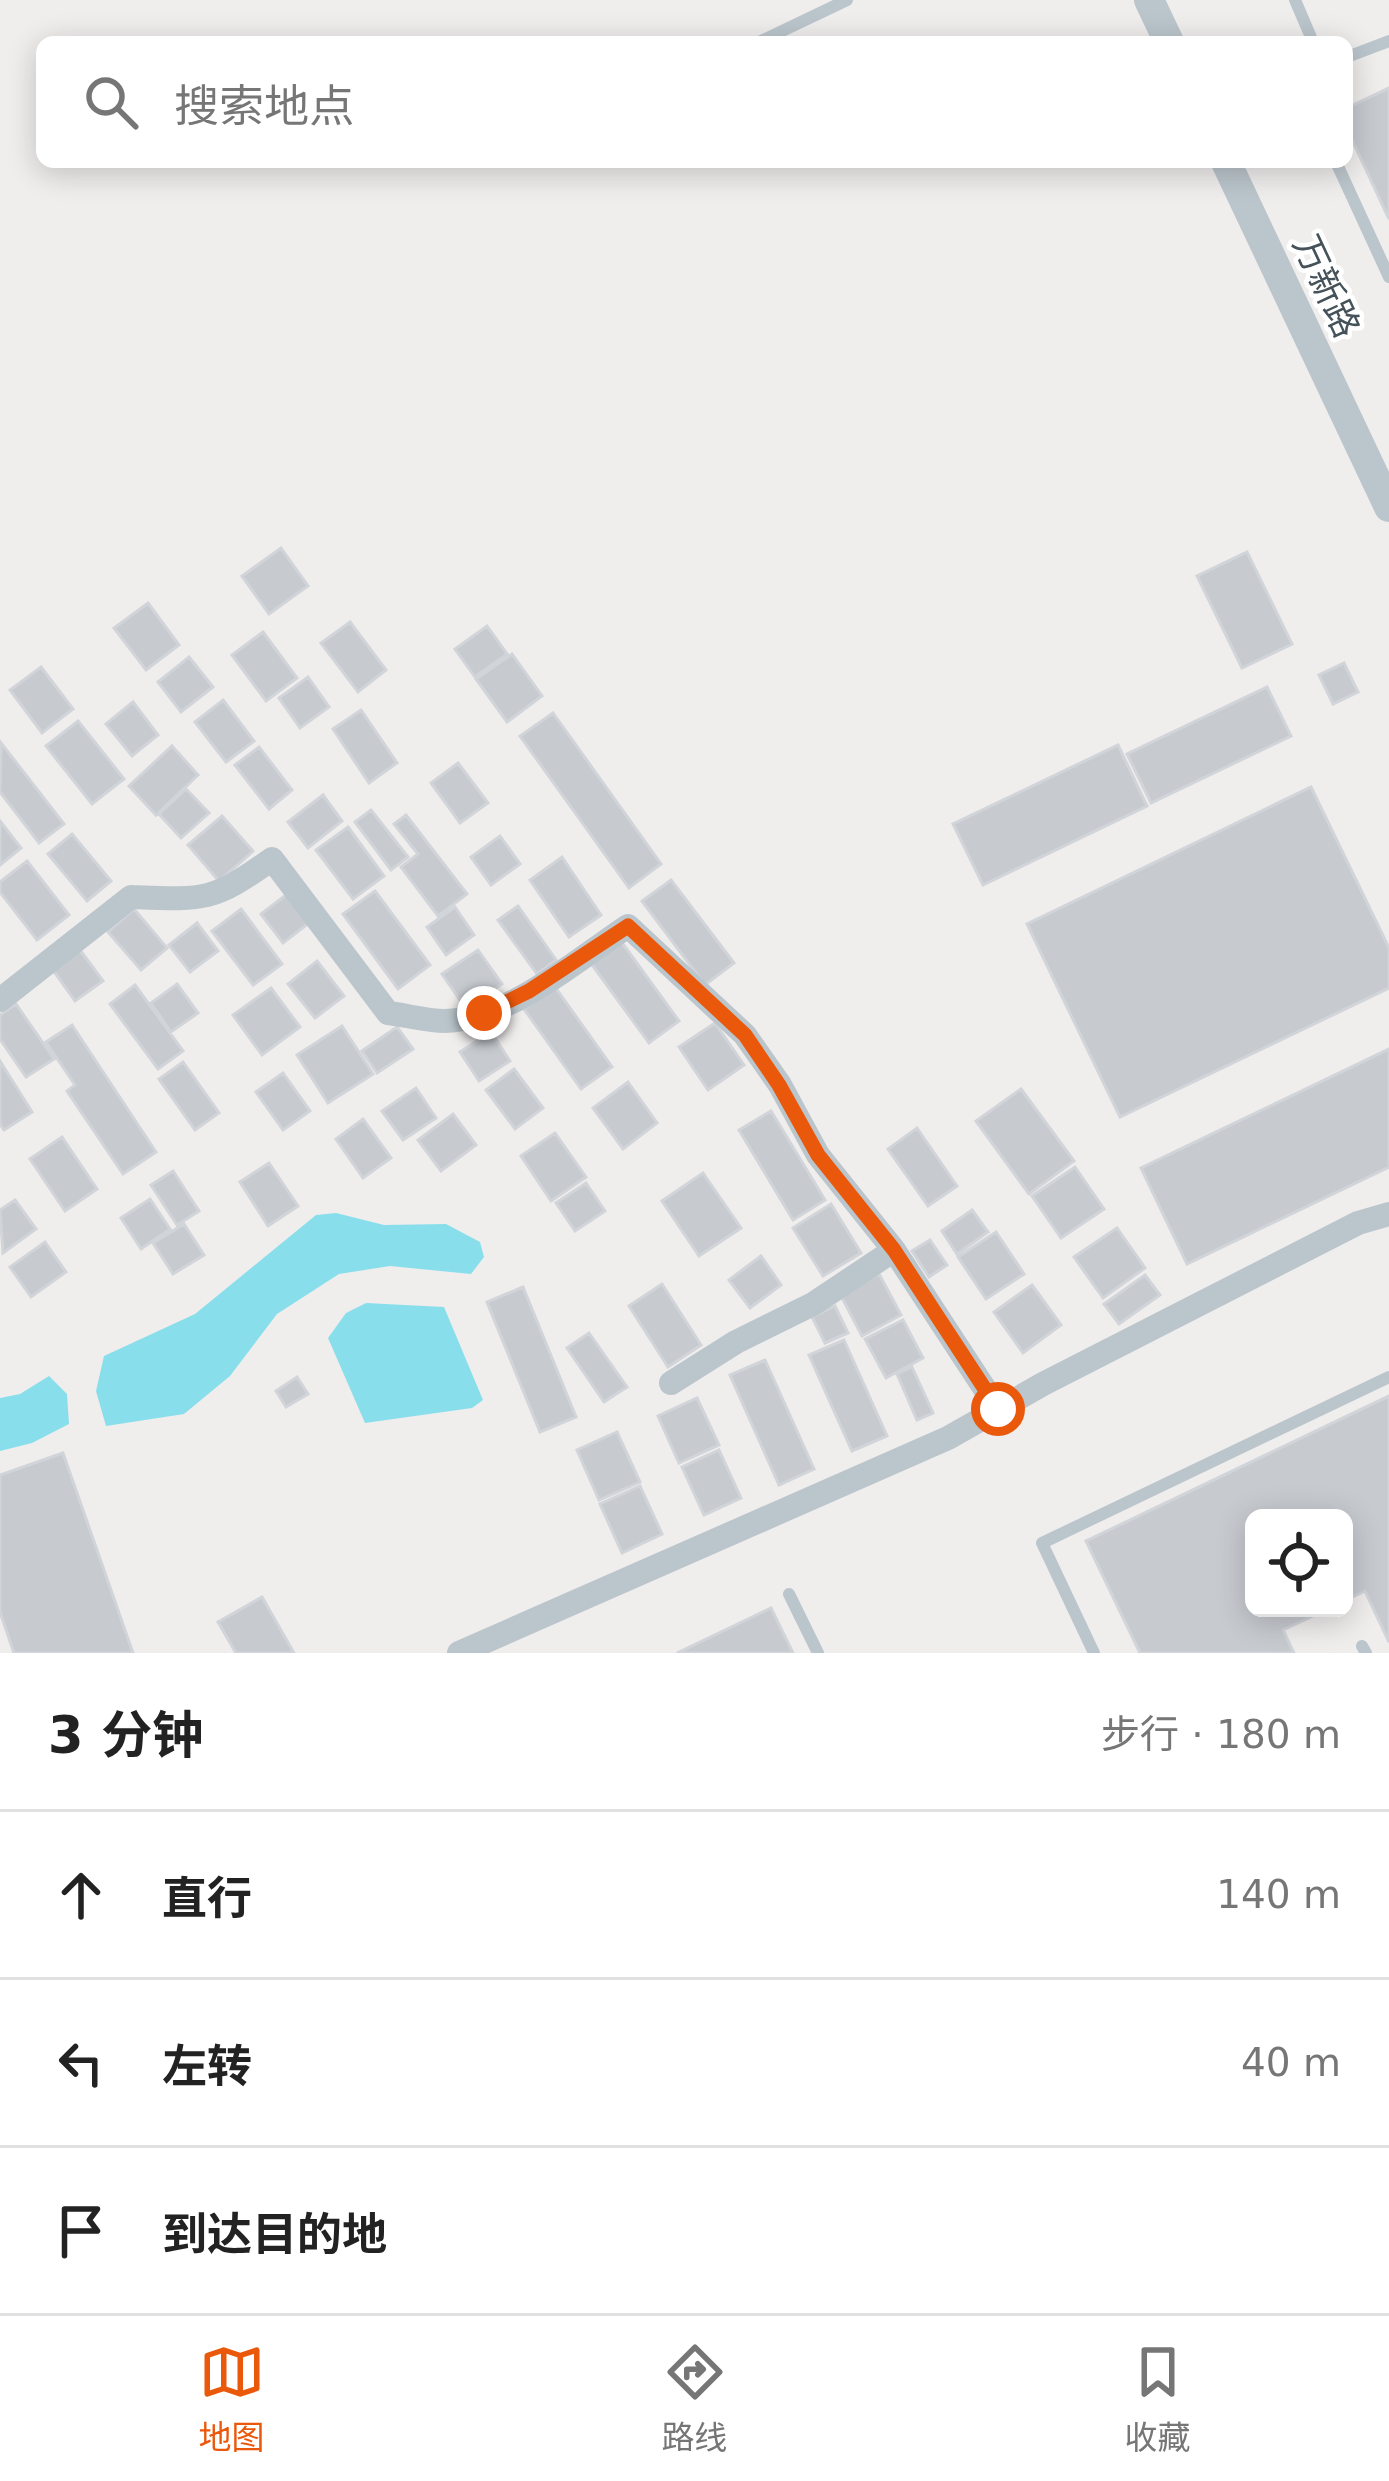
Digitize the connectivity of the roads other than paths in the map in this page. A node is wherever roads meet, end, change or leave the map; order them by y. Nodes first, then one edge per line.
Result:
1 (847, 0) edge
2 (1149, 0) edge
3 (1295, 0) edge
4 (772, 36) edge
5 (1166, 36) edge
6 (1310, 36) edge
7 (1389, 41) edge
8 (1353, 55) edge
9 (1229, 168) edge
10 (1339, 168) edge
11 (1389, 277) edge
12 (1389, 508) edge
13 (0, 1000) edge
14 (1389, 1214) edge
15 (894, 1250) junction
16 (1389, 1377) edge
17 (670, 1383) dead end
18 (998, 1409) junction
19 (789, 1594) dead end
20 (459, 1653) edge
21 (818, 1653) edge
22 (1094, 1653) edge

1 - 4 lane
2 - 5 street
3 - 6 lane
7 - 8 lane
9 - 12 street, 万新路
10 - 11 lane
13 - 15 street
14 - 18 street
15 - 17 street
15 - 18 street
16 - 22 lane
18 - 20 street
19 - 21 lane

